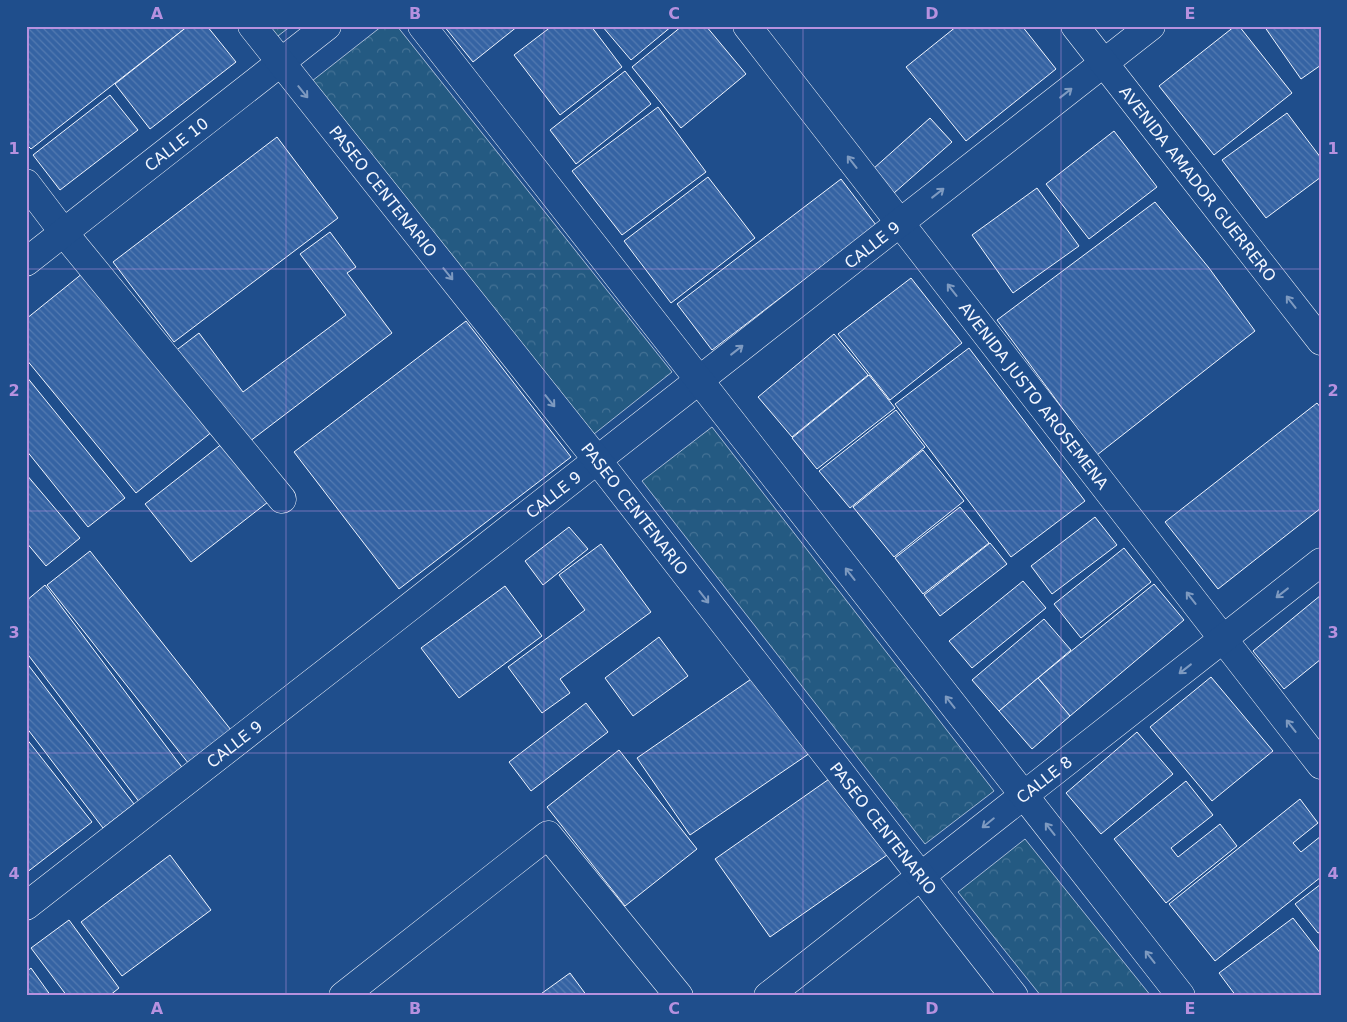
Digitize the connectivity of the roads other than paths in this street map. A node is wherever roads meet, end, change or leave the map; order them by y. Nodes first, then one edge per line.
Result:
1 (252, 26) edge
2 (327, 26) edge
3 (422, 26) edge
4 (746, 26) edge
5 (1075, 26) edge
6 (1151, 26) edge
7 (280, 63) junction
8 (1104, 63) junction
9 (26, 182) edge
10 (900, 223) junction
11 (64, 233) junction
12 (26, 262) edge
13 (1321, 341) edge
14 (698, 380) junction
15 (598, 461) junction
16 (282, 499) dead end
17 (1321, 562) edge
18 (1223, 639) junction
19 (1321, 765) edge
20 (1023, 795) junction
21 (922, 876) junction
22 (26, 906) edge
23 (343, 996) edge
24 (679, 996) edge
25 (768, 996) edge
26 (1014, 996) edge
27 (1181, 996) edge

1 - 7 street, PASEO CENTENARIO
2 - 7 street, CALLE 10
3 - 14 street
10 -> 4 street, AVENIDA JUSTO AROSEMENA
5 - 8 street, AVENIDA AMADOR GUERRERO
6 - 8 street, CALLE 9
7 - 11 street, CALLE 10
7 -> 15 street, PASEO CENTENARIO
10 -> 8 street, CALLE 9
13 -> 8 street, AVENIDA AMADOR GUERRERO
9 - 11 street
14 -> 10 street, CALLE 9
18 -> 10 street, AVENIDA JUSTO AROSEMENA
11 - 12 street, CALLE 10
11 - 16 street
14 - 15 street, CALLE 9
20 -> 14 street
15 -> 21 street, PASEO CENTENARIO
15 - 22 street, CALLE 9
17 -> 18 street, CALLE 8
19 -> 18 street, AVENIDA JUSTO AROSEMENA
18 -> 20 street, CALLE 8
20 -> 21 street, CALLE 8
27 -> 20 street
21 - 25 street, CALLE 8
21 - 26 street, PASEO CENTENARIO
23 - 24 street

